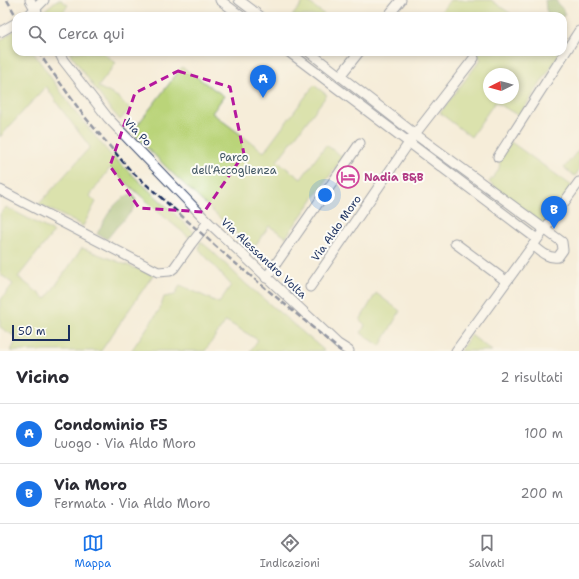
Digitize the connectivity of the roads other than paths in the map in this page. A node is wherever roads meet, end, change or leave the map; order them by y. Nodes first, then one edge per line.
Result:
1 (30, 0) edge
2 (44, 0) edge
3 (220, 0) edge
4 (239, 0) edge
5 (401, 0) edge
6 (37, 12) edge
7 (236, 12) edge
8 (255, 12) edge
9 (391, 12) edge
10 (12, 25) edge
11 (579, 31) edge
12 (0, 32) edge
13 (567, 50) edge
14 (61, 56) edge
15 (294, 56) edge
16 (313, 56) edge
17 (356, 56) edge
18 (563, 56) edge
19 (474, 58) dead end
20 (340, 76) junction
21 (415, 134) junction
22 (409, 142) junction
23 (360, 143) dead end
24 (498, 157) dead end
25 (579, 182) edge
26 (0, 190) edge
27 (208, 222) junction
28 (544, 229) junction
29 (535, 242) junction
30 (455, 243) dead end
31 (266, 278) junction
32 (506, 281) junction
33 (310, 287) dead end
34 (349, 351) edge
35 (456, 351) edge

1 - 6 street
2 - 6 street
3 - 7 street
4 - 8 street
5 - 9 street
10 - 12 street
11 - 13 street
14 - 27 street, Via Po
15 - 22 street
16 - 20 street
17 - 20 street
18 - 24 street
19 - 21 street, Via Aldo Moro
20 - 21 street
21 - 22 street, Via Aldo Moro
21 - 28 street
22 - 29 street
22 - 33 street, Via Aldo Moro
23 - 31 street
25 - 28 street
26 - 27 street, Via Alessandro Volta
27 - 31 street, Via Alessandro Volta
28 - 29 street
28 - 29 street
29 - 32 street
30 - 32 street
31 - 34 street, Via Alessandro Volta
32 - 35 street

